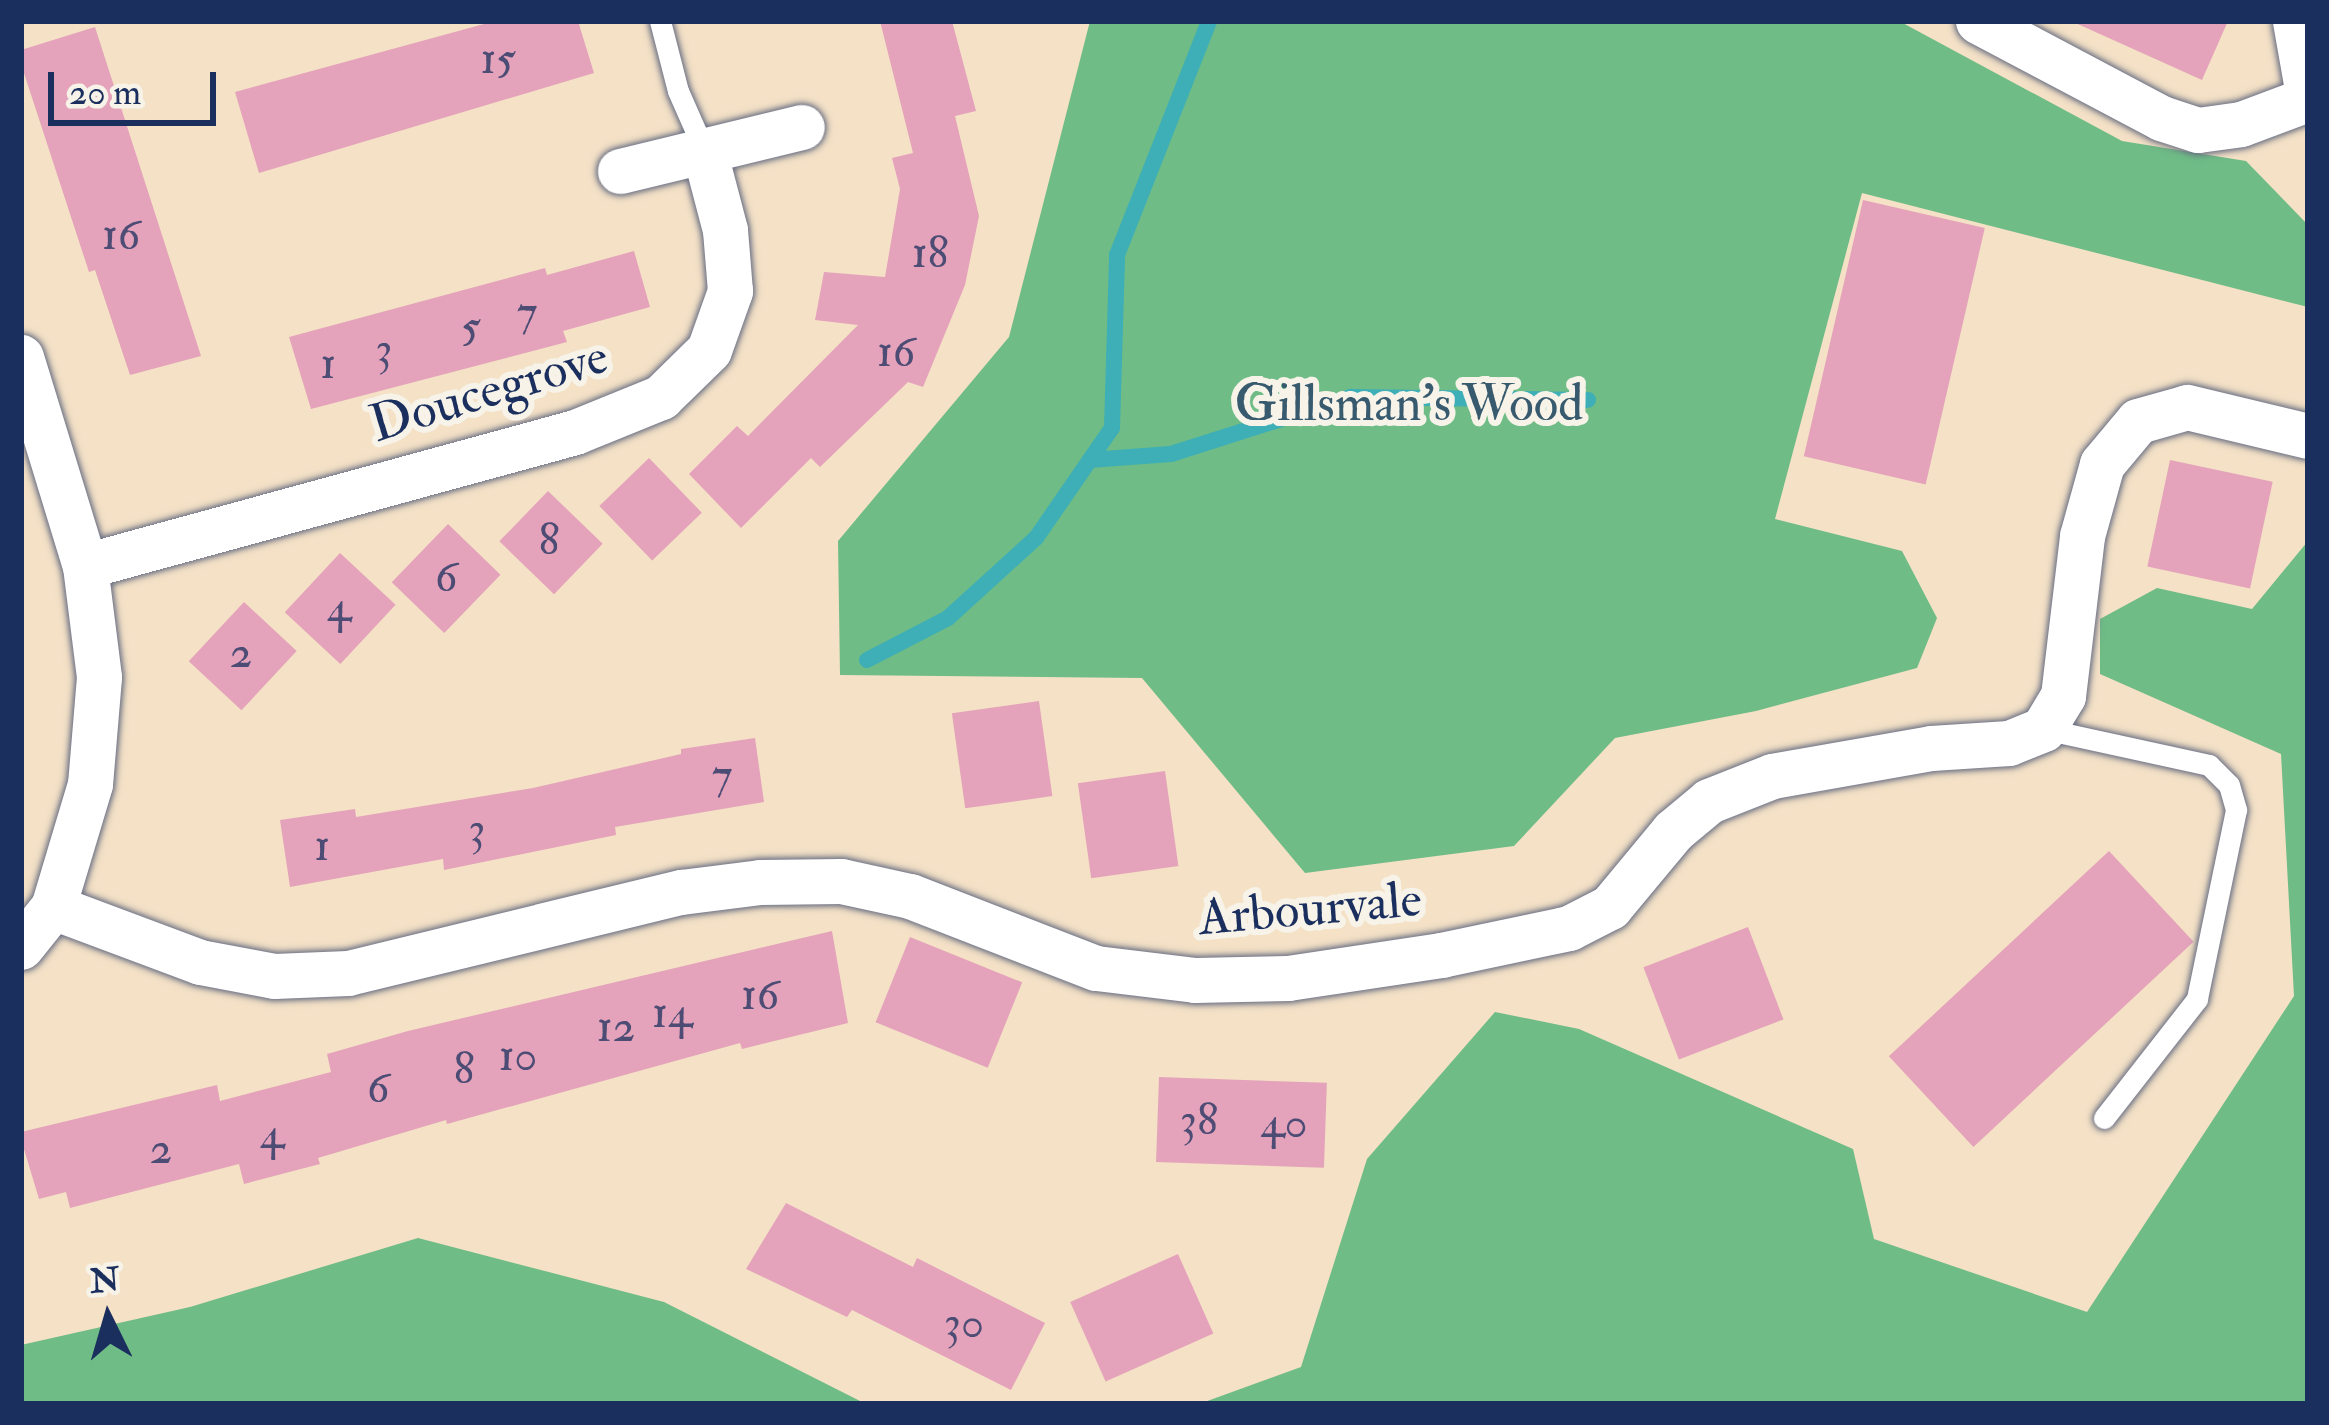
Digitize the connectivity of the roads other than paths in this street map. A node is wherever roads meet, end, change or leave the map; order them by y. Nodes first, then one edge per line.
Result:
1 (660, 21) edge
2 (1978, 21) edge
3 (2295, 21) edge
4 (2308, 97) edge
5 (802, 127) dead end
6 (704, 150) junction
7 (620, 171) dead end
8 (21, 357) edge
9 (2306, 427) edge
10 (85, 566) junction
11 (2043, 728) junction
12 (53, 907) junction
13 (21, 947) edge
14 (2104, 1118) dead end

1 - 6 lane
2 - 4 street
3 - 4 street
5 - 6 street
6 - 7 street
6 - 10 street, Doucegrove
8 - 10 street
9 - 11 street
10 - 12 street
11 - 12 street, Arbourvale
11 - 14 lane
12 - 13 street

